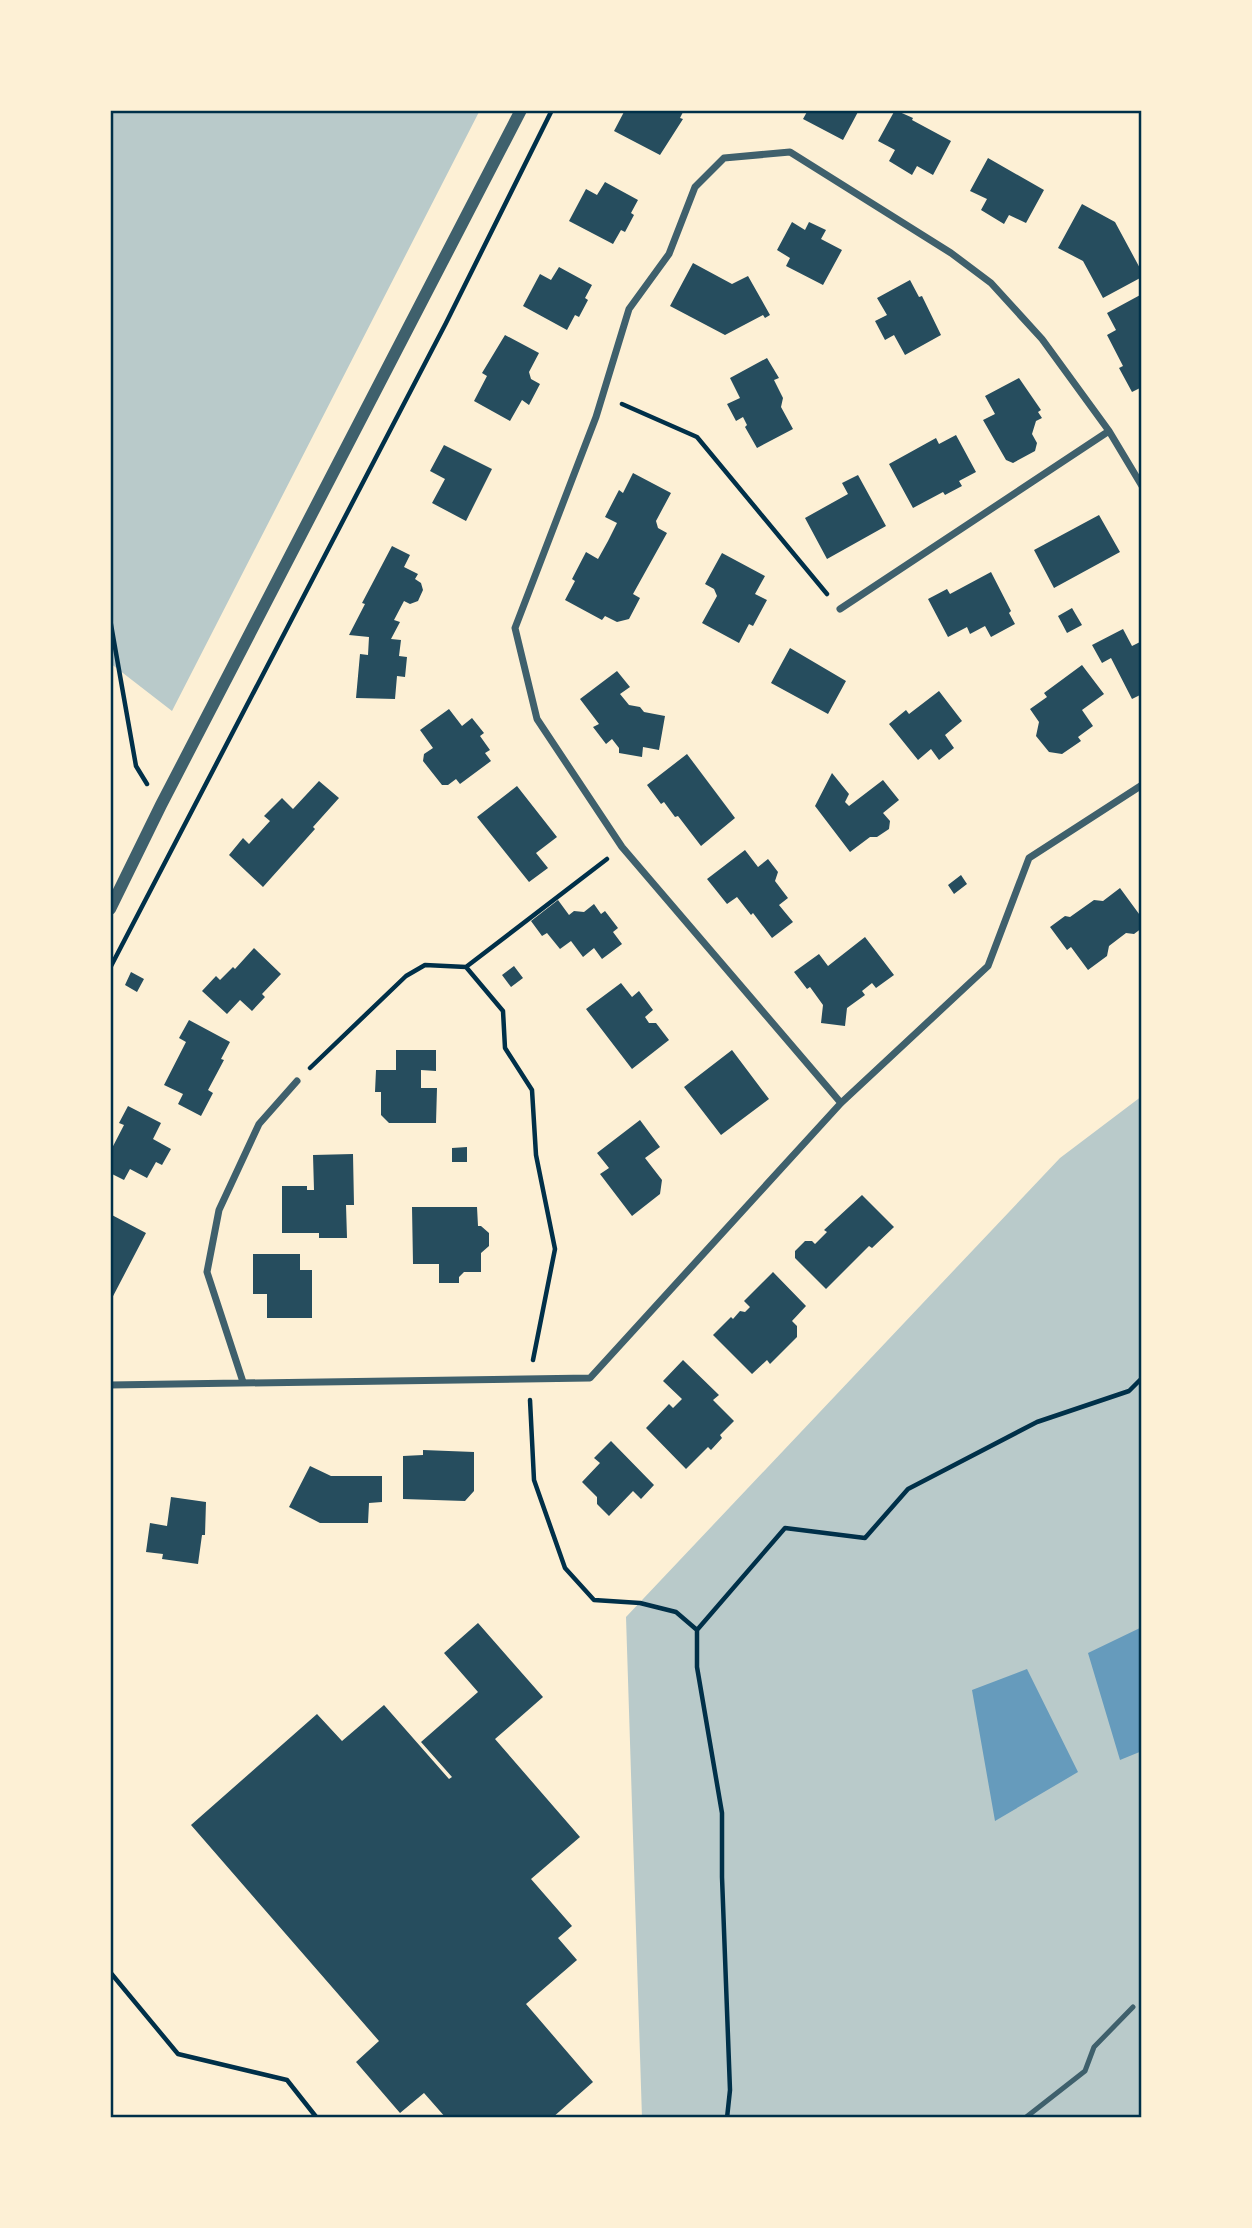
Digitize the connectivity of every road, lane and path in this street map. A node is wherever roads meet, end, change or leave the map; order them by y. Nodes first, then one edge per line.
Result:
1 (521, 110) edge
2 (551, 110) edge
3 (602, 395) junction
4 (1109, 431) junction
5 (1142, 486) edge
6 (840, 609) joint
7 (110, 619) edge
8 (1142, 785) edge
9 (161, 805) junction
10 (622, 847) junction
11 (110, 909) edge
12 (466, 967) junction
13 (110, 968) edge
14 (297, 1081) joint
15 (841, 1103) junction
16 (1142, 1378) edge
17 (529, 1379) junction
18 (243, 1382) junction
19 (110, 1385) edge
20 (697, 1630) junction
21 (110, 1972) edge
22 (1133, 2007) dead end
23 (317, 2118) edge
24 (727, 2118) edge
25 (1025, 2118) edge

1 - 9 street
2 - 13 path
3 - 4 street
3 - 6 path
3 - 10 street
4 - 5 street
4 - 6 street
7 - 9 path
8 - 15 street
9 - 11 street
10 - 12 path
10 - 15 street
12 - 14 path
12 - 17 path
14 - 18 street
15 - 17 street
16 - 20 path
17 - 18 street
17 - 20 path
18 - 19 street
20 - 24 path
21 - 23 path
22 - 25 lane

